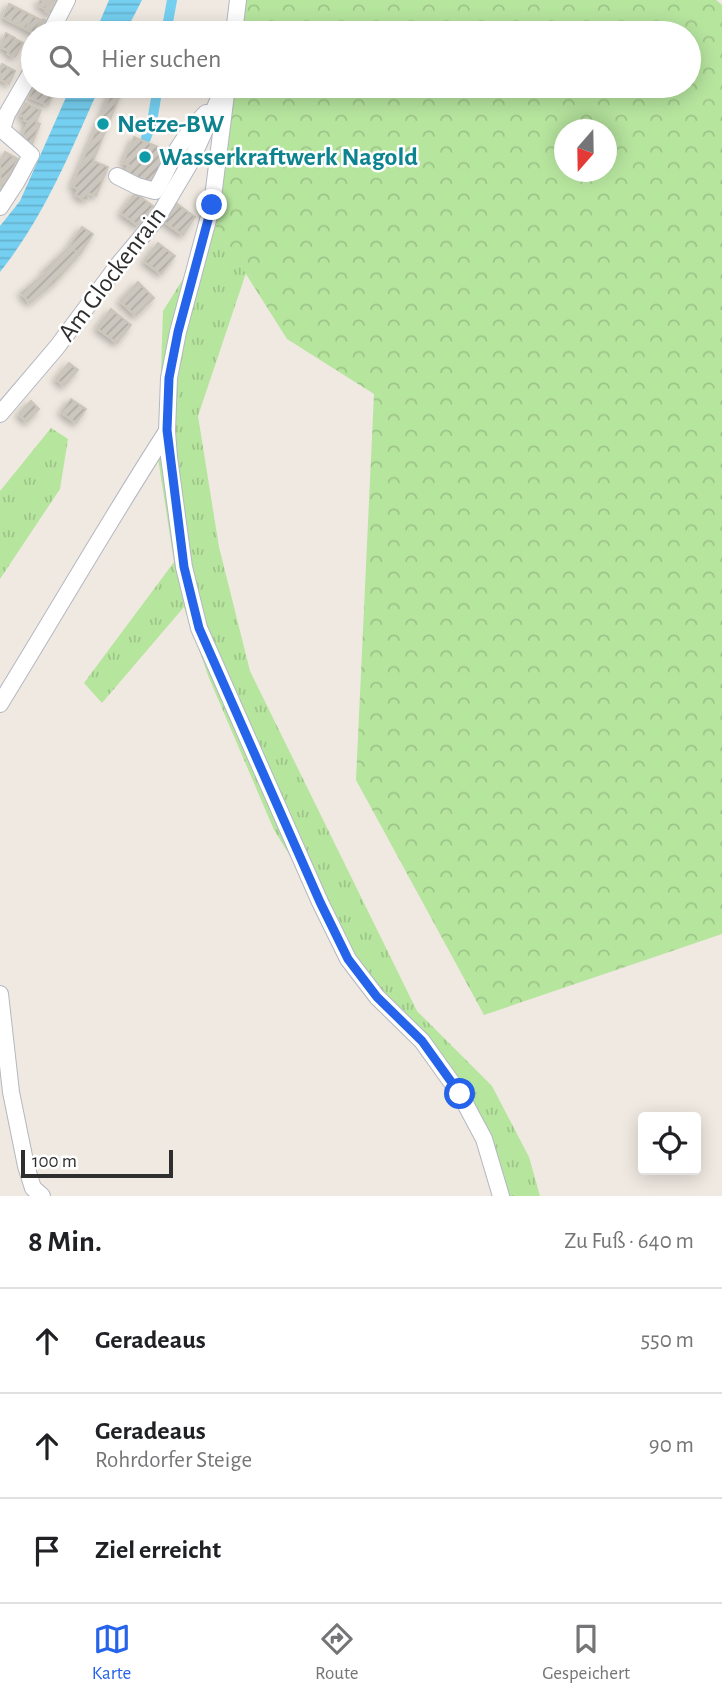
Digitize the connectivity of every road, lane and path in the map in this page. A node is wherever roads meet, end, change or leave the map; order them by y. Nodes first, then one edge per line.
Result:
1 (67, 0) edge
2 (238, 0) edge
3 (57, 21) edge
4 (235, 21) edge
5 (21, 90) edge
6 (219, 98) edge
7 (225, 98) edge
8 (217, 101) junction
9 (1, 128) edge
10 (117, 176) dead end
11 (0, 207) edge
12 (0, 414) edge
13 (167, 430) junction
14 (0, 704) edge
15 (0, 995) edge
16 (42, 1196) edge
17 (501, 1196) edge

1 - 3 street
2 - 4 street
5 - 9 street
6 - 8 street, Am Glockenrain
7 - 13 street
8 - 10 street
8 - 12 street, Am Glockenrain
9 - 11 street
13 - 14 street
13 - 17 street
15 - 16 street

